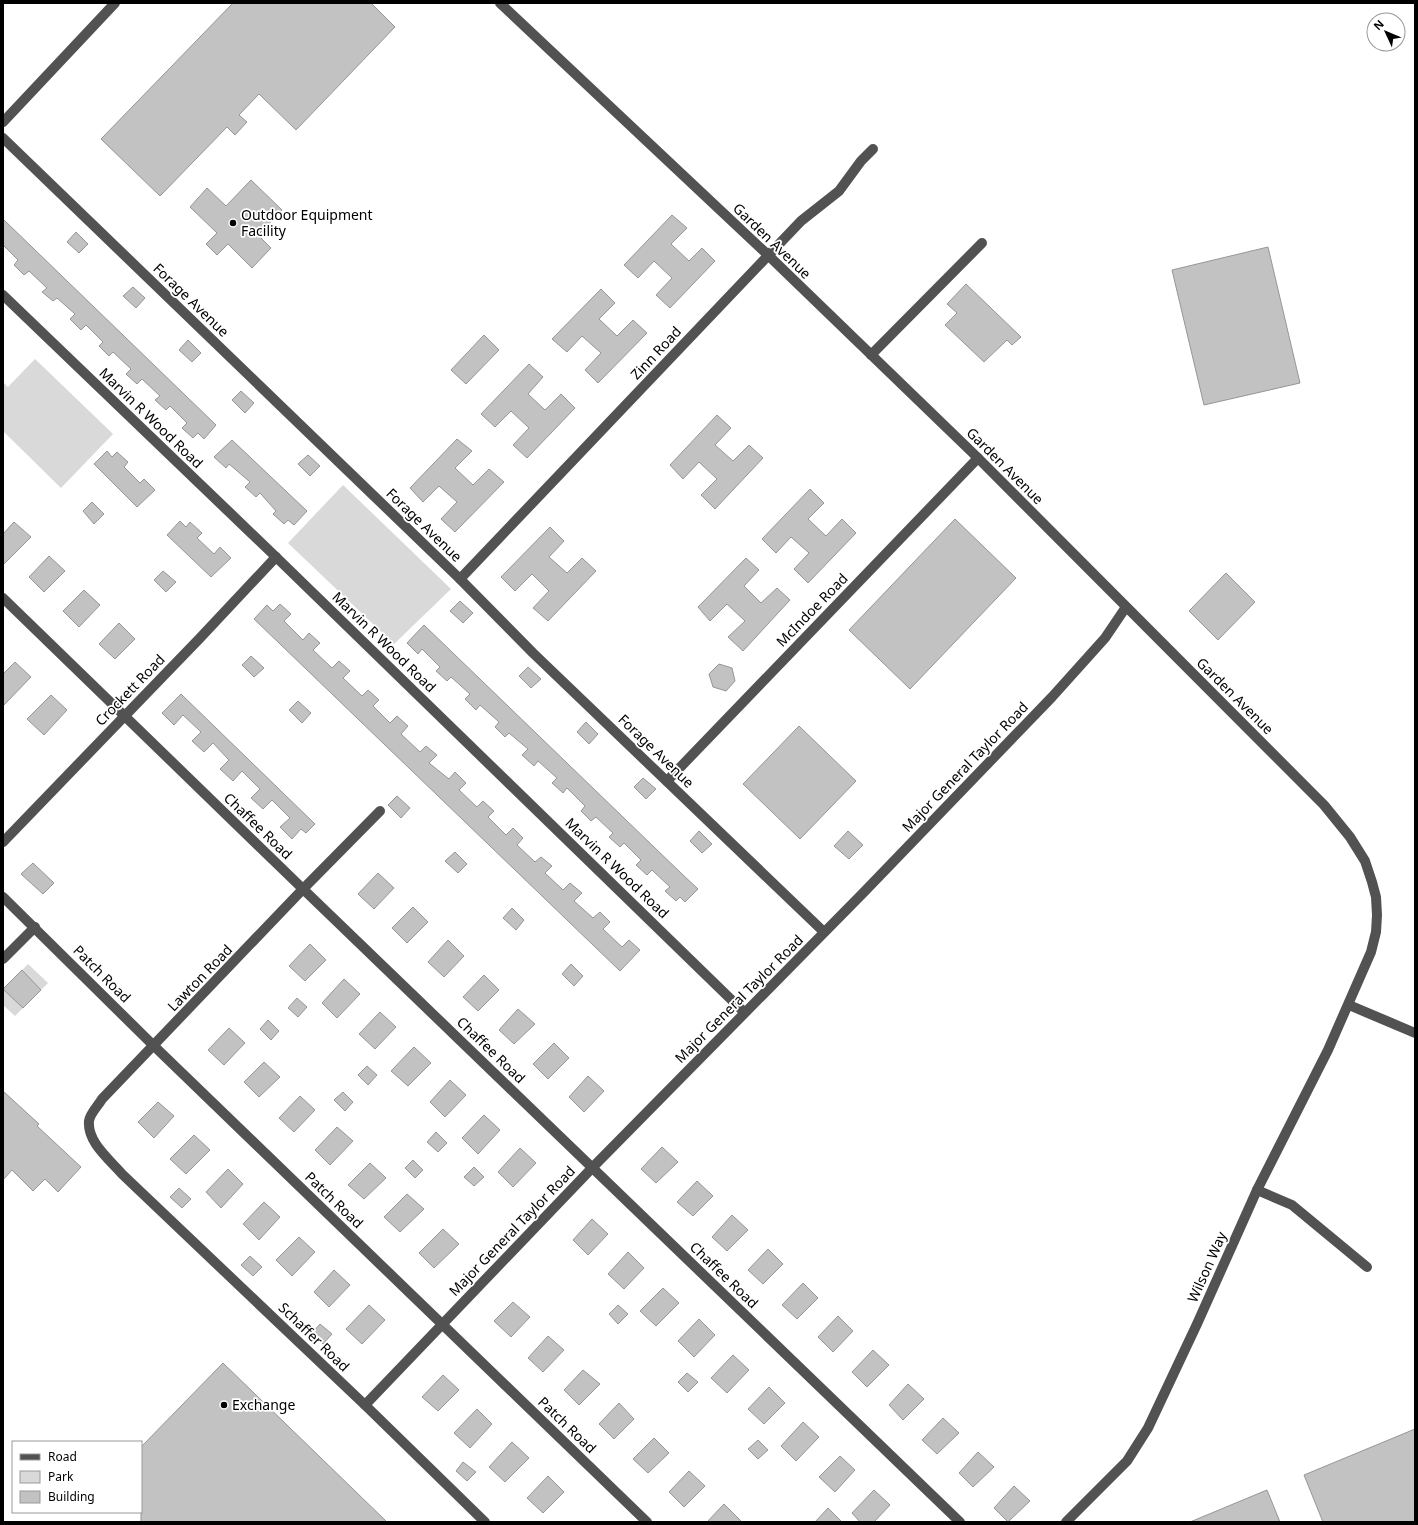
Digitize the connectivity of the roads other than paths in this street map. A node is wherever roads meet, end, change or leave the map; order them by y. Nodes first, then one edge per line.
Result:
1 (115, 3) edge
2 (500, 3) edge
3 (3, 122) edge
4 (3, 138) edge
5 (874, 149) dead end
6 (982, 243) dead end
7 (768, 256) junction
8 (3, 295) edge
9 (871, 355) junction
10 (978, 458) junction
11 (276, 557) junction
12 (460, 579) junction
13 (3, 598) edge
14 (1126, 607) junction
15 (124, 716) junction
16 (667, 781) junction
17 (380, 811) dead end
18 (3, 842) edge
19 (303, 889) junction
20 (3, 897) edge
21 (35, 927) junction
22 (824, 932) junction
23 (3, 959) edge
24 (1349, 1005) junction
25 (744, 1012) junction
26 (1415, 1033) edge
27 (154, 1046) junction
28 (592, 1168) junction
29 (122, 1174) joint
30 (1257, 1190) junction
31 (1367, 1267) dead end
32 (442, 1323) junction
33 (365, 1405) junction
34 (485, 1522) edge
35 (647, 1522) edge
36 (960, 1522) edge
37 (1066, 1522) edge

1 - 3 street
2 - 7 street, Garden Avenue
4 - 12 street, Forage Avenue
5 - 7 street, Zinn Road
6 - 9 street
7 - 9 street, Garden Avenue
7 - 12 street, Zinn Road
8 - 11 street, Marvin R Wood Road
9 - 10 street, Garden Avenue
10 - 14 street, Garden Avenue
10 - 16 street, McIndoe Road
11 - 15 street, Crockett Road
11 - 25 street, Marvin R Wood Road
12 - 16 street, Forage Avenue
13 - 15 street, Chaffee Road
14 - 22 street, Major General Taylor Road
14 - 24 street, Garden Avenue
15 - 18 street, Crockett Road
15 - 19 street, Chaffee Road
16 - 22 street, Forage Avenue
17 - 19 street, Lawton Road
19 - 27 street, Lawton Road
19 - 28 street, Chaffee Road
20 - 21 street, Patch Road
21 - 23 street
21 - 27 street, Patch Road
22 - 25 street, Major General Taylor Road
24 - 26 street
24 - 30 street, Wilson Way
25 - 28 street, Major General Taylor Road
27 - 29 street, Lawton Road
27 - 32 street, Patch Road
28 - 32 street, Major General Taylor Road
28 - 36 street, Chaffee Road
29 - 33 street, Schaffer Road
30 - 31 street
30 - 37 street, Wilson Way
32 - 33 street, Major General Taylor Road
32 - 35 street, Patch Road
33 - 34 street, Schaffer Road

